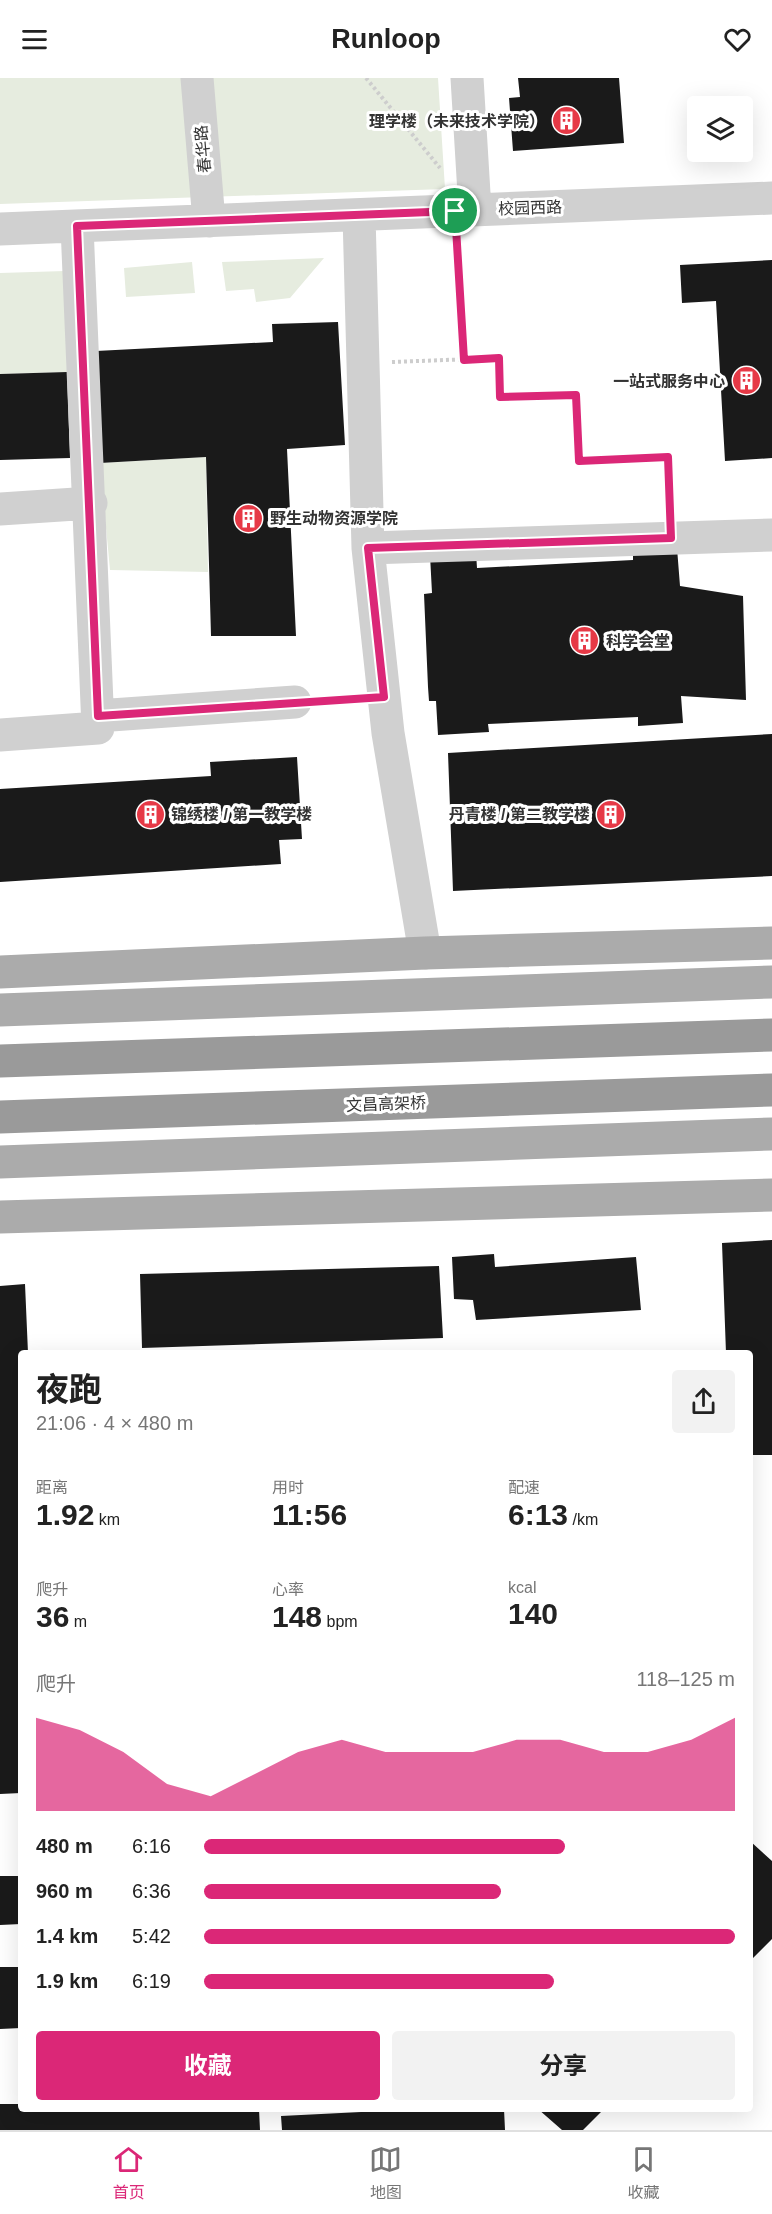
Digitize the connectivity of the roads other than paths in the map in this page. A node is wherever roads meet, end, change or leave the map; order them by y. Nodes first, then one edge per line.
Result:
1 (197, 78) edge
2 (467, 78) edge
3 (772, 198) edge
4 (465, 210) junction
5 (359, 214) junction
6 (209, 221) junction
7 (77, 226) junction
8 (0, 230) edge
9 (91, 503) junction
10 (0, 509) edge
11 (772, 535) edge
12 (368, 548) junction
13 (295, 702) road end
14 (98, 716) junction
15 (0, 735) edge
16 (772, 943) edge
17 (425, 952) junction
18 (0, 972) edge
19 (772, 982) edge
20 (0, 1010) edge
21 (772, 1035) edge
22 (0, 1061) edge
23 (772, 1090) edge
24 (0, 1117) edge
25 (772, 1134) edge
26 (0, 1162) edge
27 (772, 1195) edge
28 (0, 1217) edge

1 - 6 street, 春华路
2 - 4 street
3 - 4 street, 校园西路
4 - 5 street, 校园西路
5 - 6 street, 校园西路
5 - 12 street
6 - 7 street, 校园西路
7 - 8 street, 校园西路
7 - 9 street
9 - 10 street
9 - 14 street
11 - 12 street
12 - 17 street
13 - 14 street
14 - 15 street
16 - 17 main road
17 - 18 main road
19 - 20 main road
21 - 22 highway
23 - 24 highway, 文昌高架桥
25 - 26 main road
27 - 28 main road

